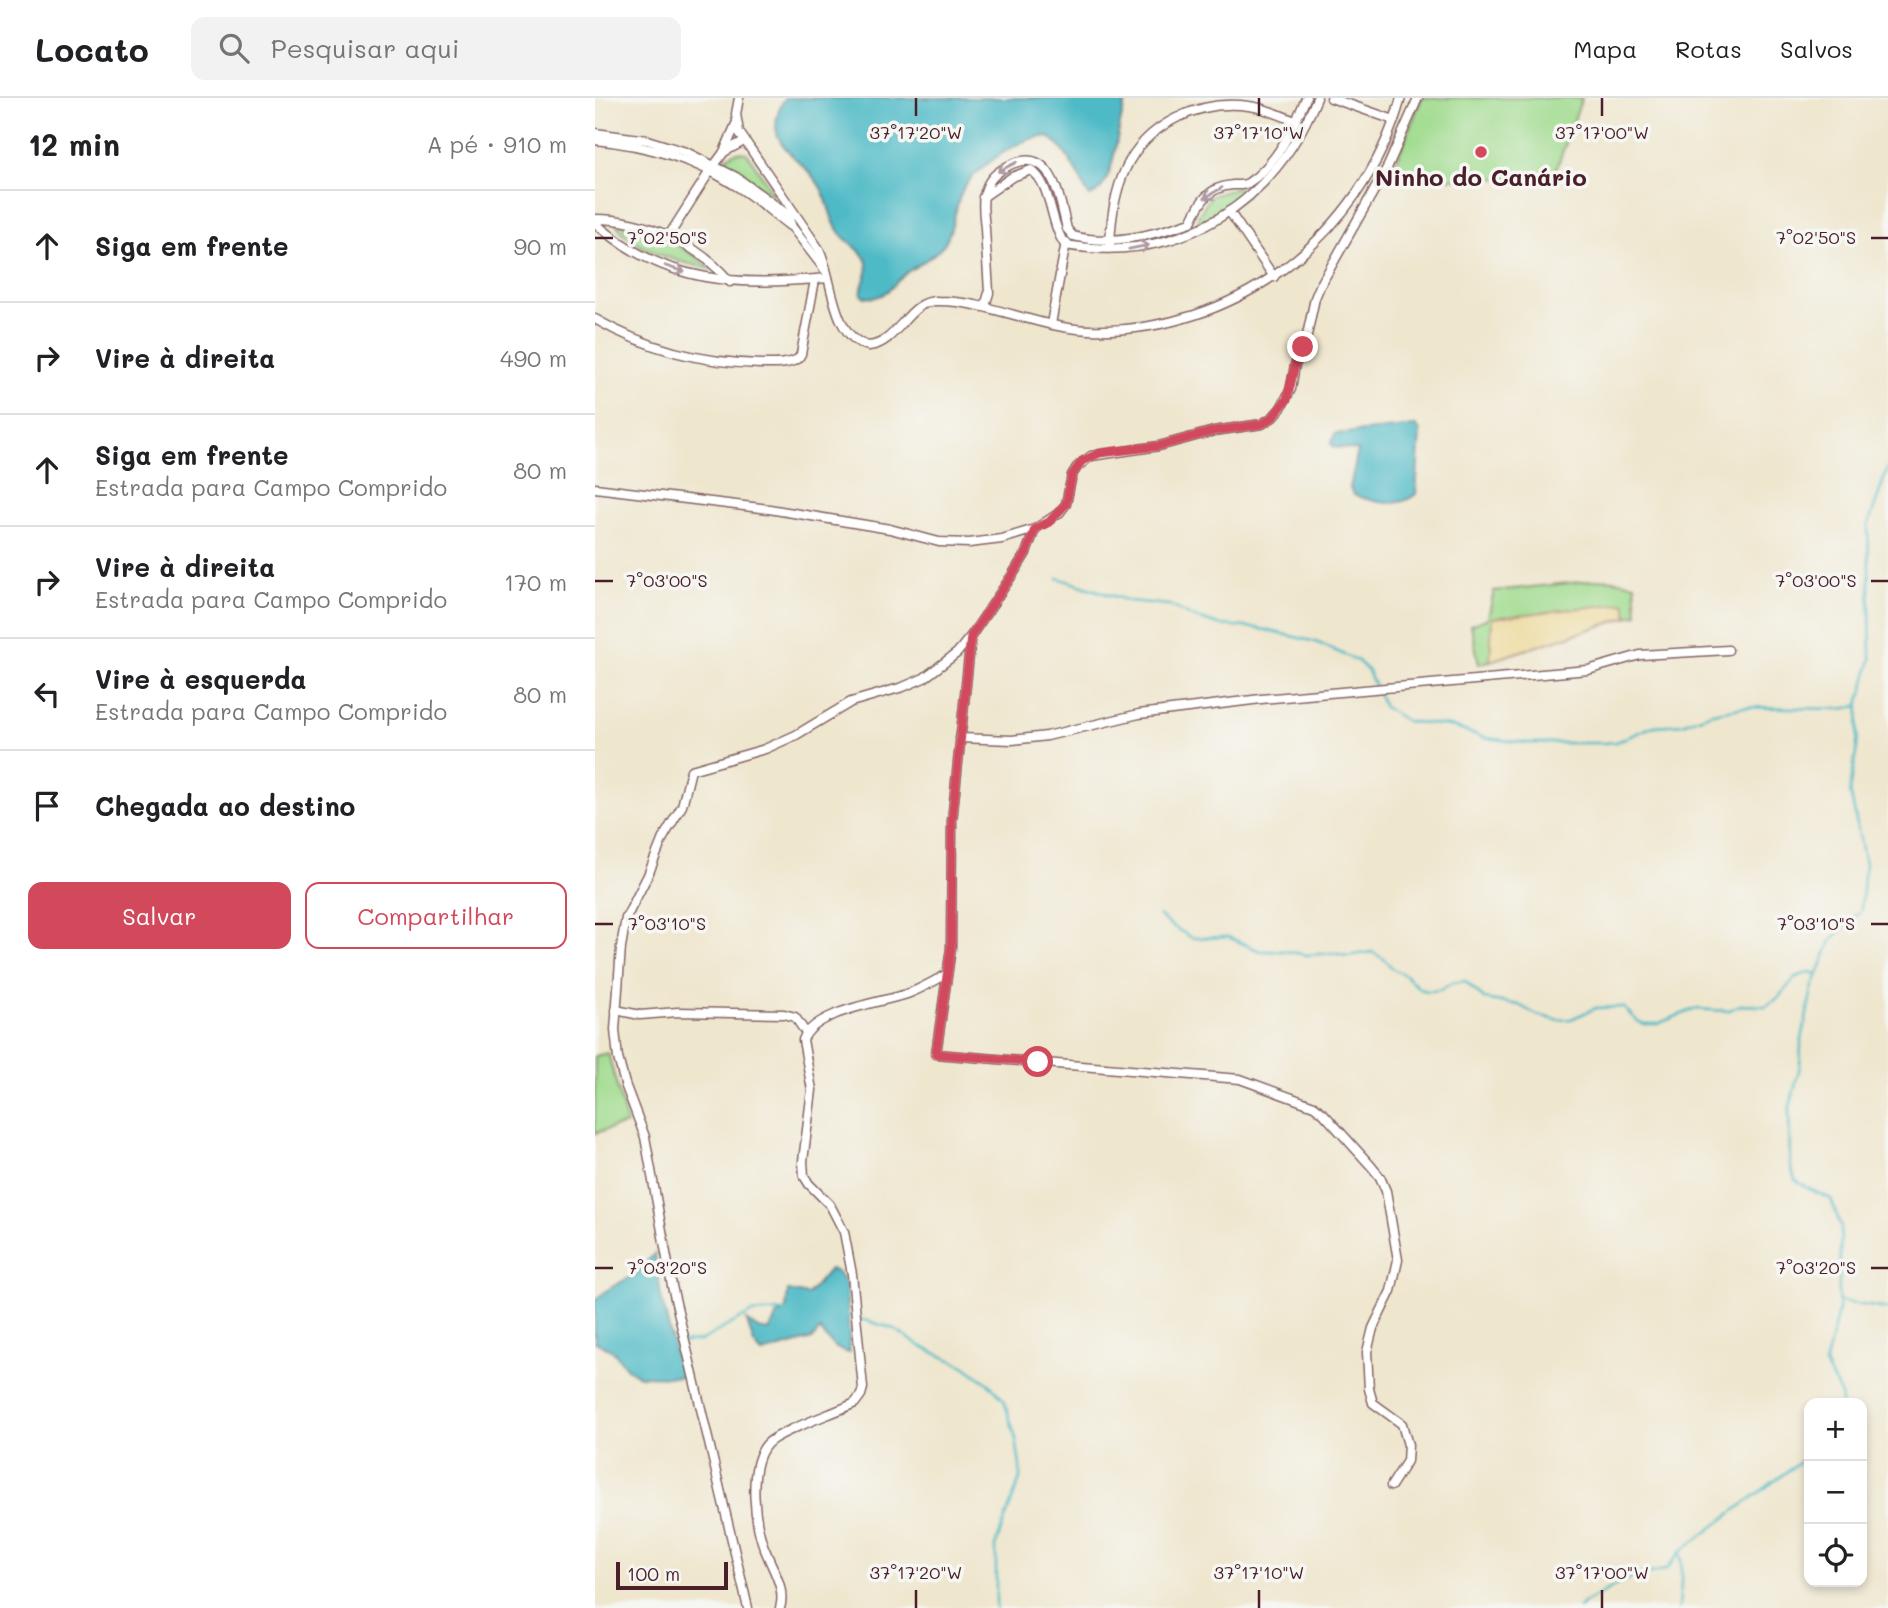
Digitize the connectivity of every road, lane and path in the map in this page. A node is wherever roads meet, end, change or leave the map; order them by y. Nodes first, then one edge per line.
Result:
1 (1306, 98) edge
2 (1317, 98) edge
3 (1331, 98) edge
4 (1401, 98) edge
5 (1418, 98) edge
6 (740, 100) edge
7 (1394, 120) junction
8 (1295, 121) junction
9 (736, 124) junction
10 (595, 133) edge
11 (595, 140) edge
12 (744, 141) junction
13 (724, 152) junction
14 (1044, 166) junction
15 (712, 168) junction
16 (1036, 174) junction
17 (1246, 185) junction
18 (1253, 193) junction
19 (983, 197) junction
20 (1229, 211) junction
21 (595, 221) edge
22 (1192, 226) junction
23 (1069, 233) junction
24 (668, 237) junction
25 (1110, 239) junction
26 (1065, 246) junction
27 (1109, 250) junction
28 (827, 274) junction
29 (1274, 277) junction
30 (815, 279) junction
31 (730, 282) junction
32 (985, 306) junction
33 (595, 319) edge
34 (1051, 324) junction
35 (595, 488) edge
36 (1035, 529) junction
37 (971, 636) junction
38 (1728, 650) dead end
39 (960, 738) junction
40 (947, 974) junction
41 (616, 1010) junction
42 (806, 1033) junction
43 (1391, 1486) dead end
44 (748, 1608) edge
45 (780, 1608) edge

1 - 8 street
2 - 18 street
3 - 7 street
4 - 7 street
5 - 36 street
6 - 9 street
7 - 29 street
8 - 17 street
8 - 25 street
9 - 12 street
9 - 13 street
10 - 15 street
11 - 15 street
12 - 13 street
12 - 28 street
13 - 15 street
14 - 16 street
14 -> 19 street
14 - 23 street
15 - 24 street
15 - 28 street
16 - 19 street
16 - 26 street
17 - 18 street
17 -> 22 street
18 - 20 street
19 - 32 street
20 - 22 street
20 - 29 street
21 - 24 street
21 -> 31 street
22 - 25 street
27 -> 22 street
23 - 25 street
23 - 26 street
24 - 31 street
25 - 27 street
26 - 27 street
26 - 34 street
28 - 30 street
28 - 32 street
29 - 34 street
30 - 31 street
30 - 33 street
32 - 34 street
35 - 36 street
36 - 37 street
37 - 39 street
37 - 41 street
38 - 39 street
39 - 40 street
40 - 42 street
40 - 43 street
41 - 42 street
41 - 44 street
42 - 45 street

